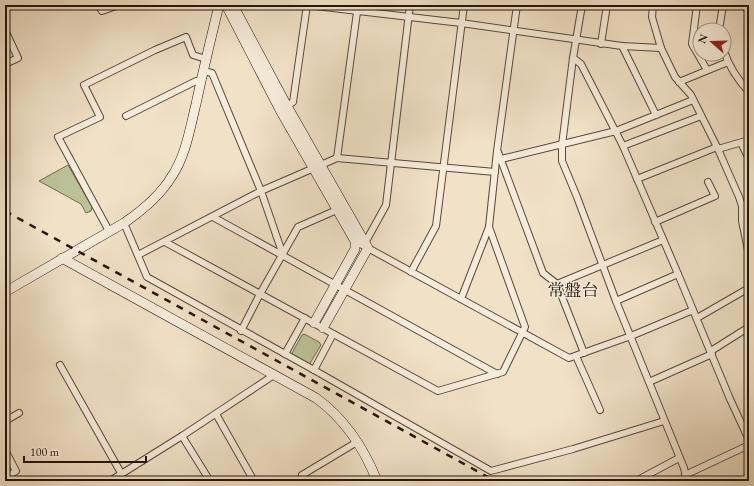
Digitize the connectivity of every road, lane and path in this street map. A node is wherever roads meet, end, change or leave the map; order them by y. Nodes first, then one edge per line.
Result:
1 (98, 5) edge
2 (119, 5) edge
3 (219, 5) edge
4 (226, 5) edge
5 (233, 5) edge
6 (307, 5) edge
7 (410, 5) edge
8 (464, 5) edge
9 (517, 5) edge
10 (582, 5) edge
11 (607, 5) edge
12 (653, 5) edge
13 (696, 5) edge
14 (723, 5) edge
15 (745, 5) edge
16 (358, 8) edge
17 (749, 13) edge
18 (408, 18) junction
19 (720, 22) edge
20 (461, 23) junction
21 (5, 30) edge
22 (514, 30) junction
23 (576, 40) junction
24 (601, 44) junction
25 (622, 46) junction
26 (661, 48) junction
27 (573, 58) junction
28 (206, 59) junction
29 (728, 62) joint
30 (5, 64) edge
31 (707, 70) junction
32 (203, 71) junction
33 (201, 82) junction
34 (679, 82) junction
35 (749, 92) edge
36 (693, 100) junction
37 (283, 108) junction
38 (656, 115) junction
39 (126, 116) dead end
40 (701, 116) junction
41 (616, 131) junction
42 (749, 140) edge
43 (742, 143) junction
44 (562, 145) junction
45 (623, 146) junction
46 (718, 148) junction
47 (497, 151) junction
48 (337, 158) junction
49 (501, 159) junction
50 (749, 159) edge
51 (391, 162) junction
52 (317, 167) junction
53 (443, 167) junction
54 (495, 172) junction
55 (637, 179) junction
56 (708, 182) dead end
57 (262, 191) junction
58 (341, 208) junction
59 (213, 217) junction
60 (656, 222) junction
61 (124, 223) junction
62 (489, 227) junction
63 (109, 231) junction
64 (663, 240) junction
65 (165, 242) junction
66 (362, 244) junction
67 (282, 254) junction
68 (138, 255) junction
69 (749, 255) edge
70 (62, 258) junction
71 (602, 265) junction
72 (411, 272) junction
73 (678, 274) junction
74 (336, 284) junction
75 (557, 284) junction
76 (749, 288) edge
77 (345, 289) junction
78 (5, 292) edge
79 (260, 294) junction
80 (461, 299) junction
81 (616, 301) junction
82 (693, 310) junction
83 (305, 318) junction
84 (697, 318) junction
85 (314, 324) junction
86 (749, 327) edge
87 (323, 328) junction
88 (241, 331) junction
89 (333, 334) junction
90 (522, 334) junction
91 (631, 336) junction
92 (584, 353) junction
93 (711, 353) junction
94 (285, 354) junction
95 (576, 356) junction
96 (60, 365) dead end
97 (314, 370) junction
98 (497, 374) junction
99 (274, 375) junction
100 (649, 382) junction
101 (600, 410) dead end
102 (19, 413) dead end
103 (216, 414) junction
104 (5, 421) edge
105 (664, 421) junction
106 (182, 436) junction
107 (749, 440) edge
108 (357, 442) junction
109 (749, 445) edge
110 (5, 450) edge
111 (679, 458) junction
112 (121, 473) junction
113 (302, 475) dead end
114 (5, 478) edge
115 (686, 478) edge
116 (110, 481) edge
117 (209, 481) edge
118 (254, 481) edge
119 (377, 481) edge
120 (636, 481) edge

1 - 2 street
3 - 28 street
4 - 37 street
5 - 37 street
6 - 16 street
6 - 37 street
7 - 18 street
8 - 20 street
9 - 22 street
10 - 23 street
11 - 24 street
12 - 26 street
13 - 31 street
14 - 19 street
15 - 17 street
16 - 18 street
16 - 48 street
18 - 20 street
18 - 51 street
20 - 22 street
20 - 53 street
21 - 30 street
22 - 23 street
22 - 47 street
23 - 24 street
23 - 27 street
24 - 25 street
25 - 26 street
25 - 38 street
26 - 34 street
27 - 41 street
27 - 44 street
28 - 32 street
28 - 63 street
29 - 31 street
29 - 35 street
31 - 34 street
32 - 33 street
32 - 57 street
33 - 39 street
33 - 61 street
34 - 36 street
36 - 38 street
36 - 40 street
37 - 52 street
38 - 41 street
40 - 45 street
40 - 46 street
41 - 44 street
41 - 45 street
42 - 43 street
43 - 46 street
43 - 50 street
44 - 49 street
44 - 71 street
45 - 55 street
46 - 55 street
46 - 69 street
47 - 49 street
47 - 54 street
48 - 51 street
48 - 52 street
49 - 75 street
51 - 53 street
51 - 66 street
52 - 57 street
52 - 58 street
53 - 54 street
53 - 72 street
54 - 62 street
55 - 60 street
56 - 60 street
57 - 59 street
57 - 67 street
58 - 66 street
58 - 67 street
59 - 65 street
59 - 67 street
60 - 64 street
61 - 63 street
61 - 68 street
62 - 80 street
62 - 90 street
63 - 70 street
64 - 71 street
64 - 73 street
65 - 68 street
65 - 79 street
66 - 72 street
66 - 74 street
66 - 77 street
67 - 74 street
67 - 79 street
68 - 88 street
70 - 78 street
70 - 99 street
71 - 75 street
71 - 81 street
72 - 80 street
73 - 81 street
73 - 82 street
74 - 77 street
74 - 85 street
75 - 92 street
76 - 84 street
77 - 87 street
77 - 98 street
79 - 83 street
79 - 88 street
80 - 90 street
81 - 91 street
82 - 84 street
82 - 91 street
83 - 85 street
83 - 94 street
84 - 93 street
85 - 87 street
86 - 93 street
87 - 89 street
88 - 94 street
89 - 97 street
89 - 98 street
90 - 95 street
90 - 98 street
91 - 92 street
91 - 100 street
92 - 95 street
93 - 100 street
93 - 107 street
94 - 97 street
95 - 101 street
96 - 112 street
97 - 105 street
99 - 103 street
99 - 108 street
100 - 105 street
102 - 104 street
103 - 106 street
103 - 118 street
105 - 111 street
106 - 112 street
106 - 117 street
108 - 113 street
108 - 119 street
109 - 115 street
110 - 114 street
111 - 115 street
111 - 120 street
112 - 116 street

